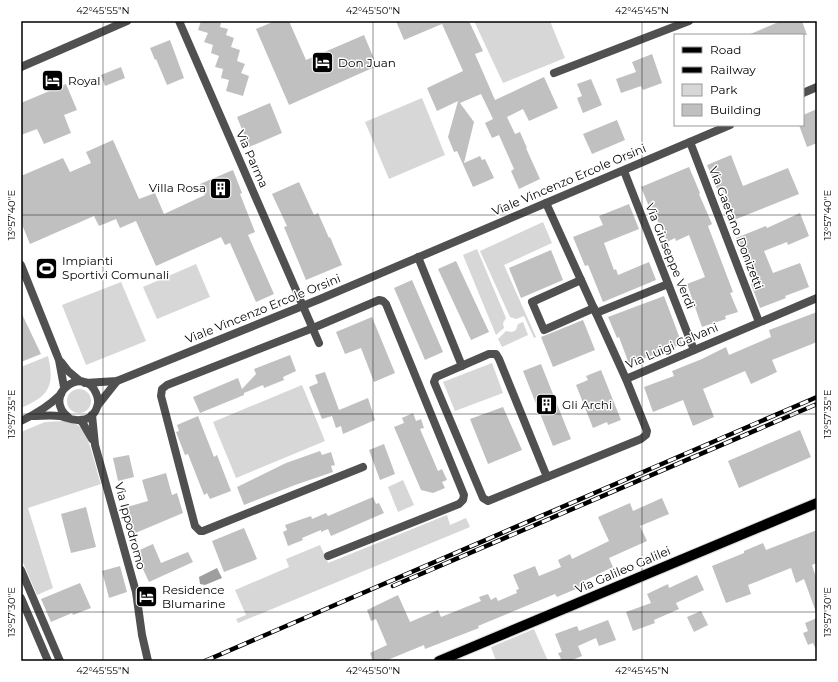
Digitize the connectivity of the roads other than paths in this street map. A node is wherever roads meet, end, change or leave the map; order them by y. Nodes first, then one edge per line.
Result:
1 (126, 21) edge
2 (179, 21) edge
3 (689, 21) edge
4 (21, 67) edge
5 (554, 73) dead end
6 (817, 87) edge
7 (804, 94) edge
8 (728, 126) edge
9 (690, 142) junction
10 (624, 170) junction
11 (546, 203) junction
12 (418, 258) junction
13 (21, 265) edge
14 (581, 280) junction
15 (668, 284) junction
16 (817, 298) edge
17 (303, 306) junction
18 (595, 310) junction
19 (759, 322) junction
20 (313, 328) junction
21 (318, 343) dead end
22 (694, 350) junction
23 (59, 360) junction
24 (462, 366) junction
25 (626, 379) junction
26 (117, 381) junction
27 (83, 382) junction
28 (63, 391) junction
29 (98, 405) junction
30 (92, 415) junction
31 (32, 416) junction
32 (69, 418) junction
33 (81, 420) junction
34 (21, 421) edge
35 (95, 445) junction
36 (363, 467) dead end
37 (546, 477) junction
38 (817, 503) edge
39 (328, 556) dead end
40 (21, 570) edge
41 (22, 601) edge
42 (48, 661) edge
43 (60, 661) edge
44 (148, 661) edge
45 (439, 661) edge

1 - 4 street
2 - 17 street, Via Parma
3 - 5 street
6 - 7 street
8 - 9 street, Viale Vincenzo Ercole Orsini
9 - 10 street, Viale Vincenzo Ercole Orsini
9 - 19 street, Via Gaetano Donizetti
10 - 11 street, Viale Vincenzo Ercole Orsini
10 - 15 street, Via Giuseppe Verdi
11 - 12 street, Viale Vincenzo Ercole Orsini
11 - 14 street, Via Luigi Galvani
12 - 17 street, Viale Vincenzo Ercole Orsini
12 - 24 street
13 - 23 street
14 - 18 street, Via Luigi Galvani
14 - 18 street
15 - 18 street
15 - 22 street, Via Giuseppe Verdi
16 - 19 street, Via Luigi Galvani
17 - 20 street, Via Parma
17 - 26 street, Viale Vincenzo Ercole Orsini
18 - 25 street, Via Luigi Galvani
19 - 22 street, Via Luigi Galvani
20 - 21 street, Via Parma
20 - 36 street
20 - 39 street
22 - 25 street, Via Luigi Galvani
23 - 27 street
23 - 28 street
24 - 37 street
24 - 37 street
25 - 37 street
26 - 27 street
26 - 29 street
27 - 28 street
27 - 29 street
28 - 31 street
28 - 32 street
29 - 30 street
30 - 33 street
30 - 35 street, Via Ippodromo
31 - 32 street
31 - 34 street
32 - 33 street
33 - 35 street, Via Ippodromo
35 - 44 street, Via Ippodromo
38 - 45 main road, Via Galileo Galilei
40 - 43 street
41 - 42 street

